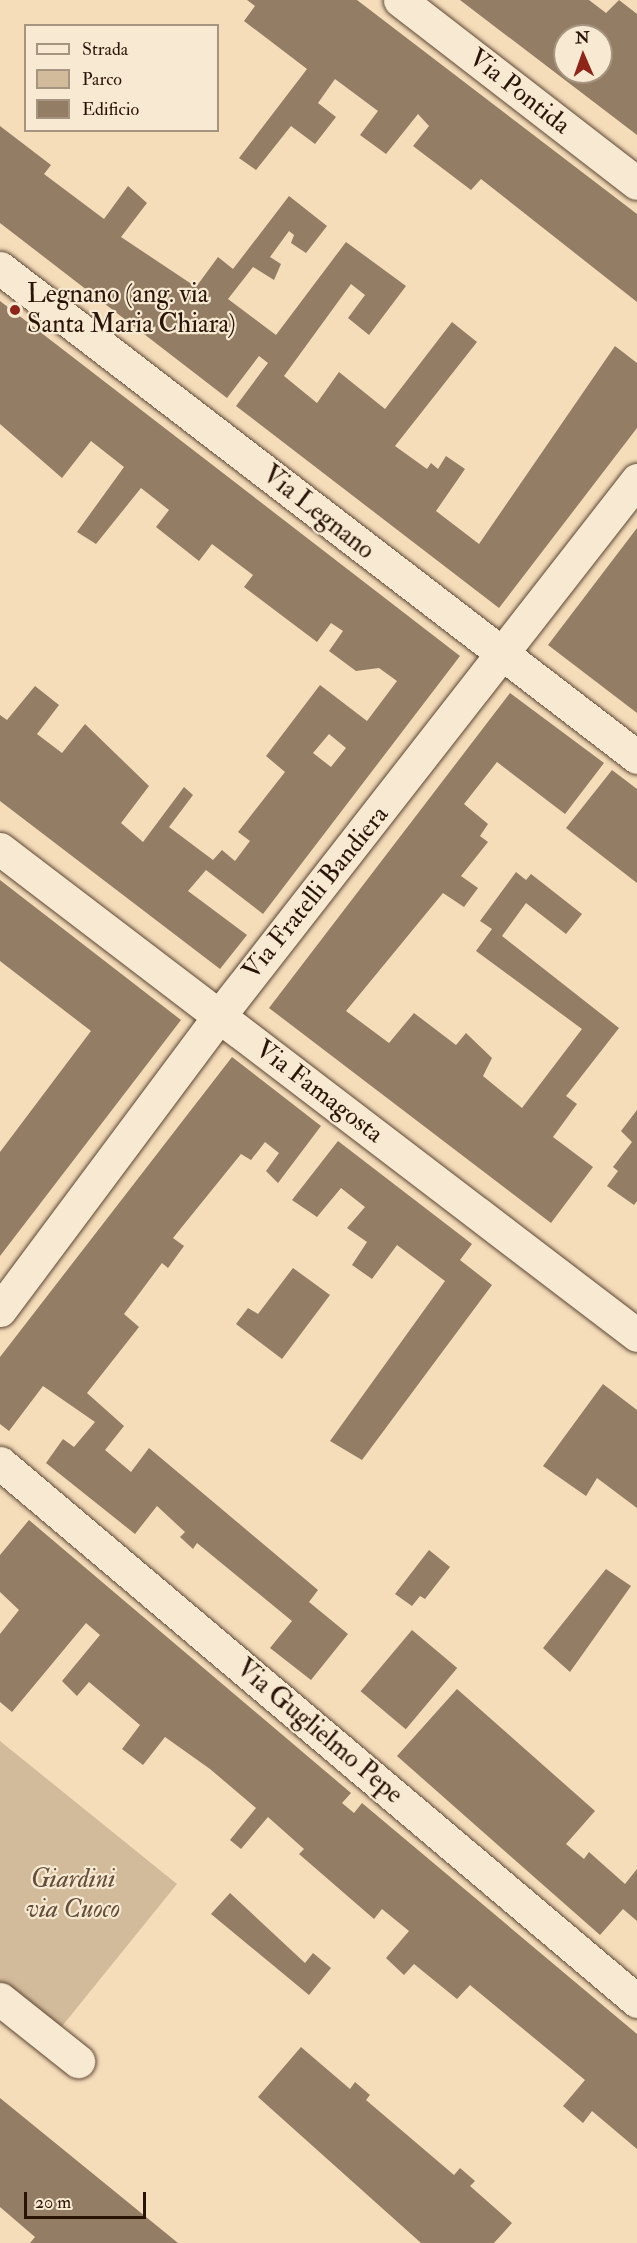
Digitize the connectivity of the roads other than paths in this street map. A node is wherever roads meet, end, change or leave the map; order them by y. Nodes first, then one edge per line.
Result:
1 (400, 0) edge
2 (637, 183) edge
3 (0, 268) edge
4 (637, 480) edge
5 (505, 656) junction
6 (637, 757) edge
7 (0, 849) edge
8 (219, 1016) junction
9 (0, 1310) edge
10 (637, 1335) edge
11 (0, 1462) edge
12 (0, 1999) edge
13 (637, 2001) edge
14 (78, 2061) dead end

1 - 2 street, Via Pontida
3 - 5 street, Via Legnano
4 - 5 street, Via Fratelli Bandiera
5 - 6 street, Via Legnano
5 - 8 street, Via Fratelli Bandiera
7 - 8 street, Via Famagosta
8 - 9 street, Via Fratelli Bandiera
8 - 10 street, Via Famagosta
11 - 13 street, Via Guglielmo Pepe
12 - 14 street

